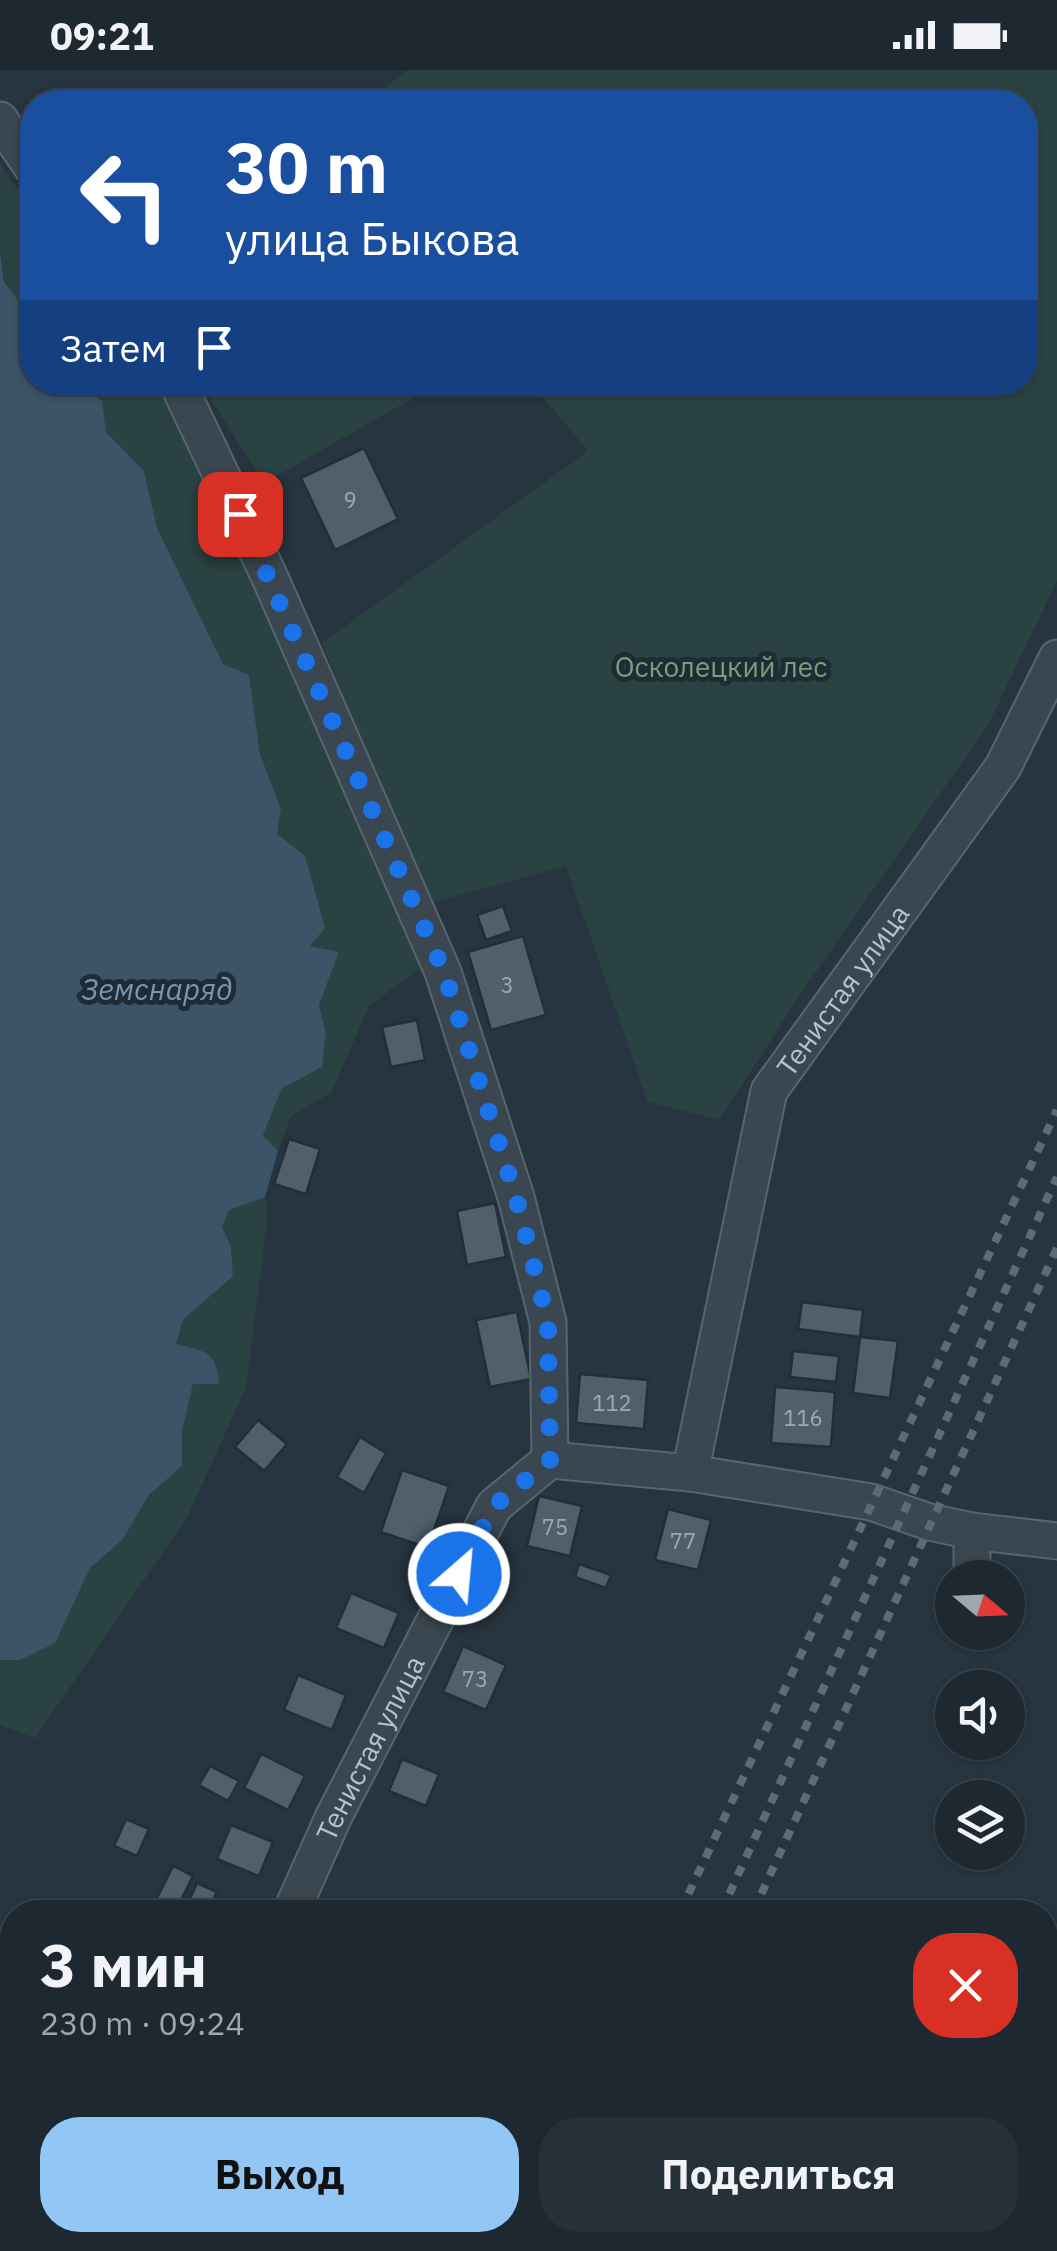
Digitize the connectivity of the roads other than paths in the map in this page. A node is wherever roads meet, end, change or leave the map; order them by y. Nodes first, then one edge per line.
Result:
1 (0, 120) edge
2 (20, 149) edge
3 (183, 395) edge
4 (1057, 658) edge
5 (550, 1460) junction
6 (690, 1473) junction
7 (972, 1530) junction
8 (1057, 1541) edge
9 (972, 1560) edge
10 (296, 1900) edge

1 - 2 street
3 - 5 street
4 - 6 street, Тенистая улица
5 - 6 street
5 - 10 street, Тенистая улица
6 - 7 street
7 - 8 street
7 - 9 street

